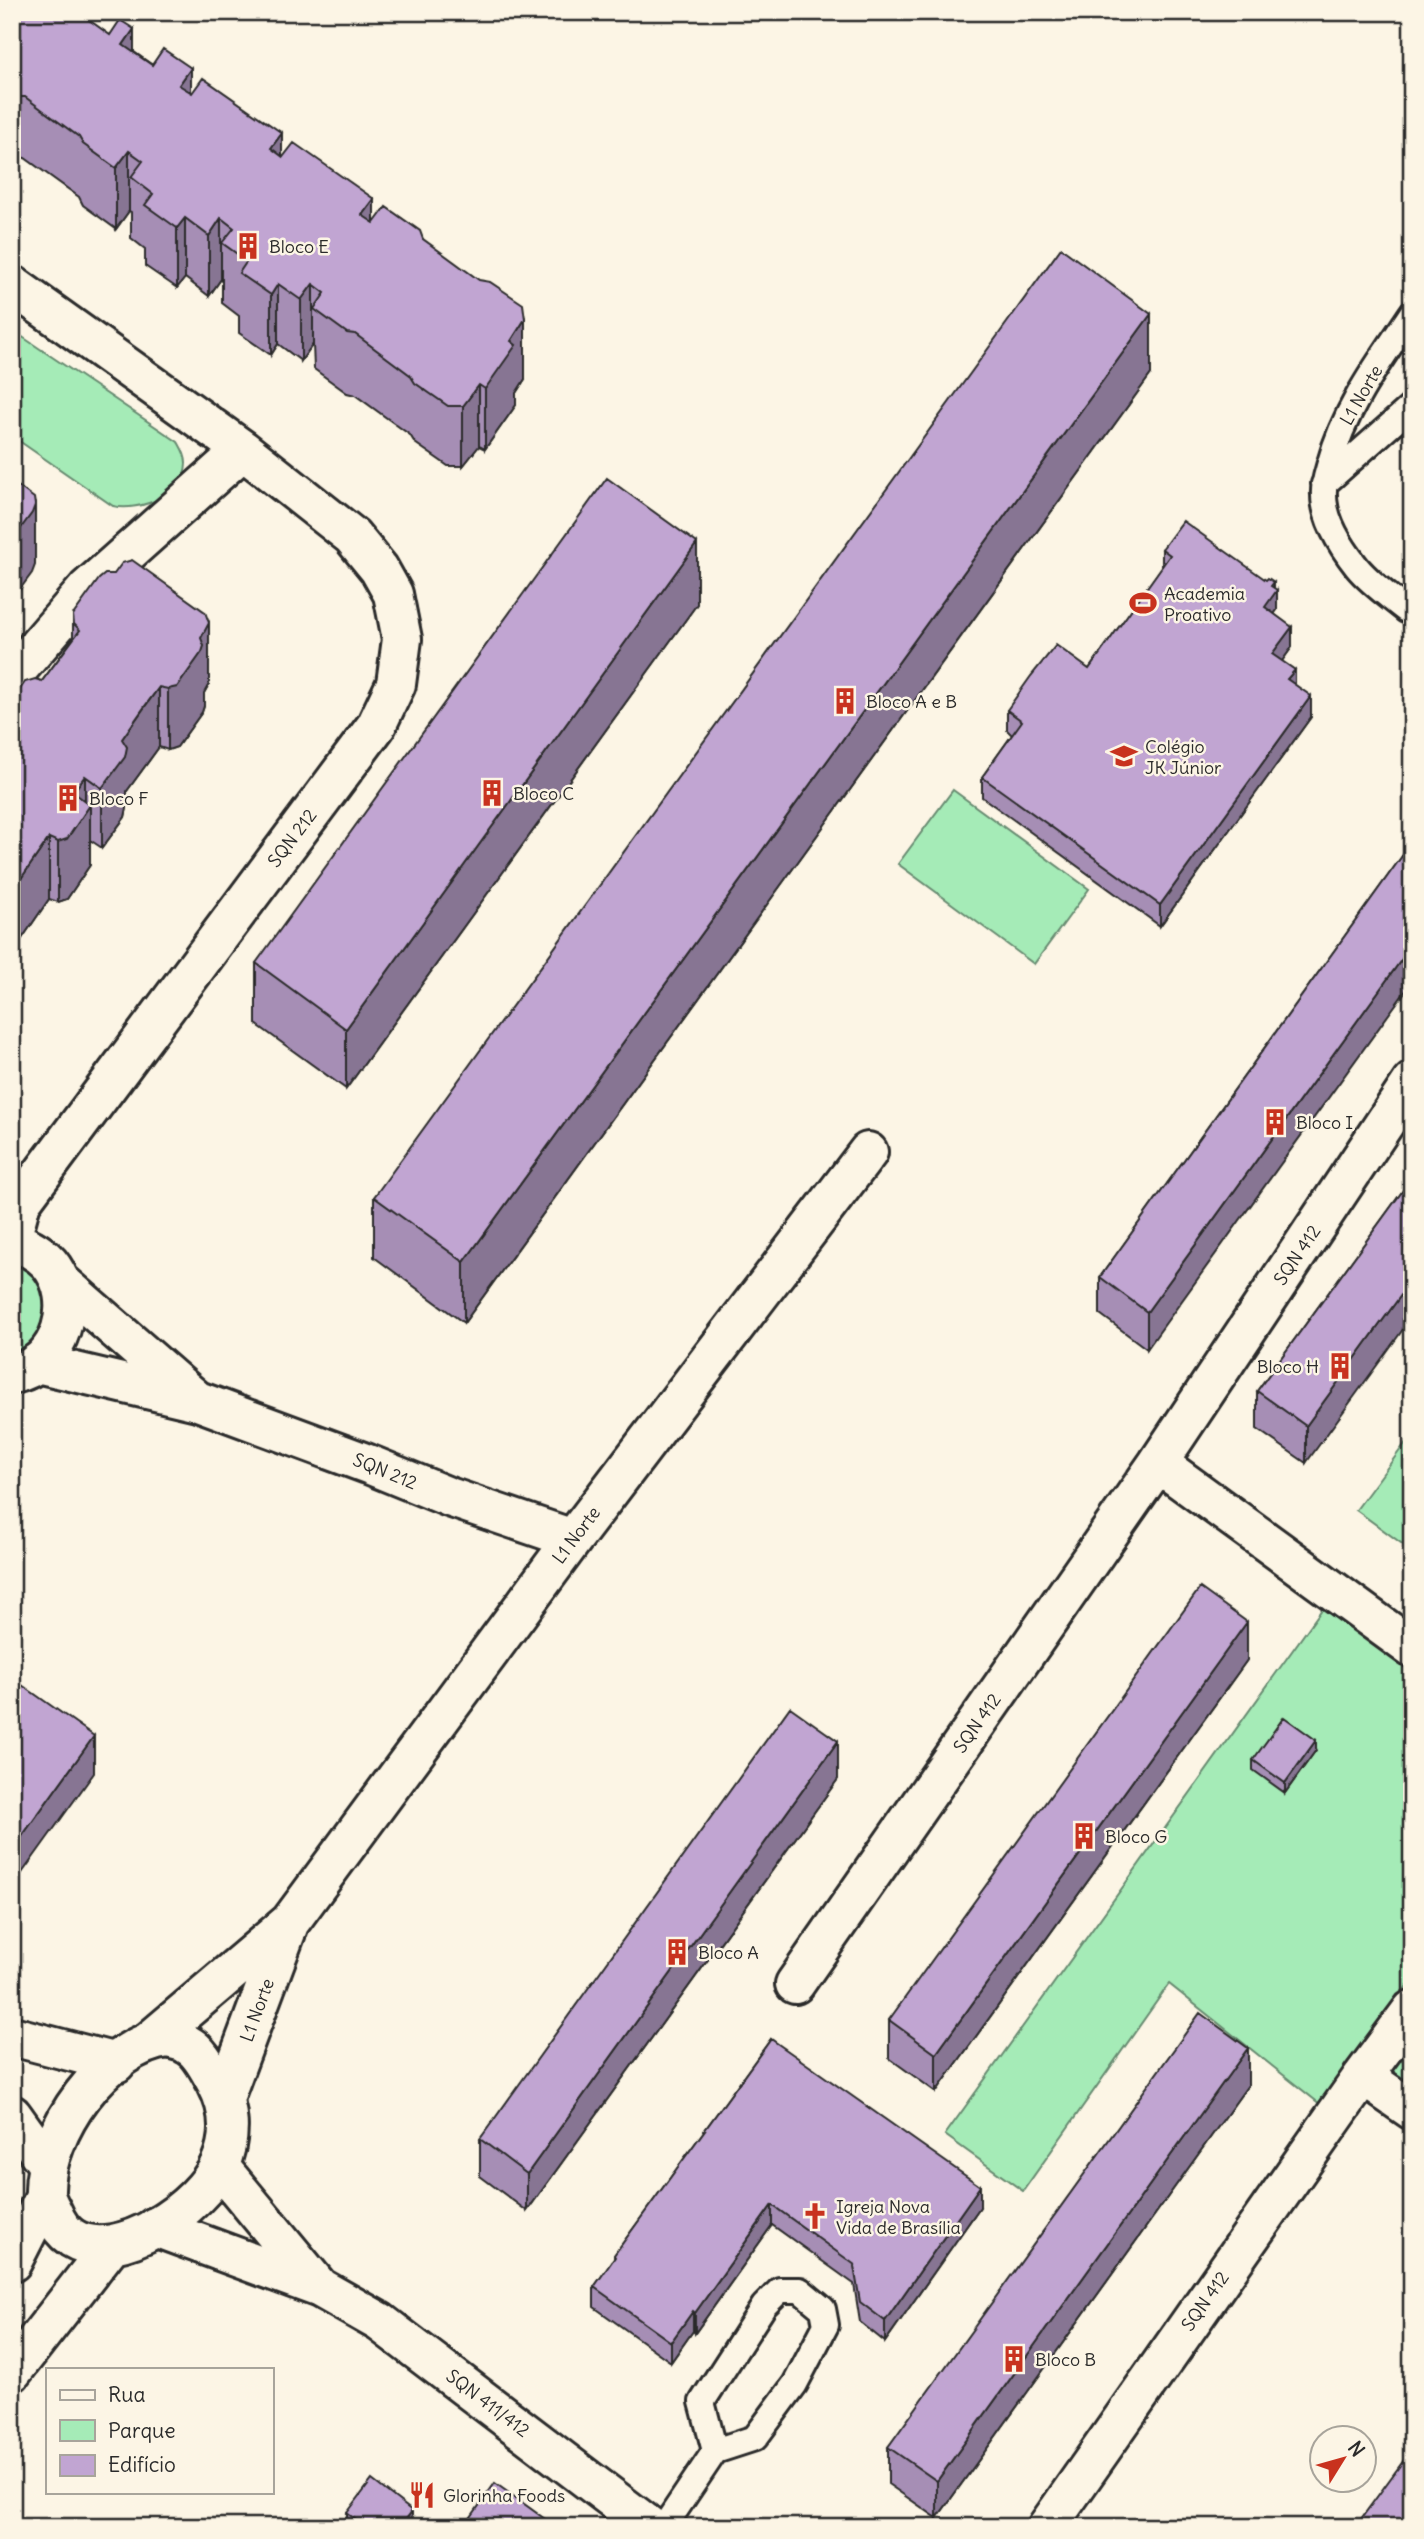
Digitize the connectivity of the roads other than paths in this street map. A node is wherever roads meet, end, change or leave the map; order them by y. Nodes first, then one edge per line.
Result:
1 (12, 285) edge
2 (1412, 313) edge
3 (1412, 406) edge
4 (243, 450) junction
5 (1324, 484) junction
6 (1406, 610) dead end
7 (12, 677) edge
8 (1412, 1082) edge
9 (868, 1153) dead end
10 (12, 1238) edge
11 (61, 1282) junction
12 (25, 1369) edge
13 (198, 1401) junction
14 (1158, 1463) junction
15 (573, 1539) junction
16 (1412, 1647) edge
17 (290, 1922) junction
18 (795, 1984) dead end
19 (1412, 2010) edge
20 (12, 2036) edge
21 (151, 2040) junction
22 (116, 2063) junction
23 (1363, 2076) junction
24 (224, 2098) junction
25 (1412, 2110) edge
26 (12, 2115) edge
27 (219, 2166) junction
28 (46, 2180) junction
29 (155, 2227) junction
30 (111, 2245) junction
31 (12, 2262) edge
32 (320, 2288) junction
33 (12, 2372) edge
34 (715, 2451) junction
35 (650, 2527) edge
36 (664, 2527) edge
37 (1047, 2527) edge

1 - 4 street, SQN 212
2 - 5 lane, L1 Norte
3 - 5 lane, L1 Norte
4 - 7 street
4 - 10 street, SQN 212
5 - 6 lane, L1 Norte
8 - 14 street, SQN 412
9 - 15 street, L1 Norte
10 - 11 street, SQN 212
11 - 12 street
11 - 13 street, SQN 212
12 - 13 street, SQN 212
13 - 15 street, SQN 212
14 - 16 street
14 - 18 street, SQN 412
15 - 17 street, L1 Norte
17 - 21 street, L1 Norte
17 - 24 street, L1 Norte
19 - 23 street, SQN 412
20 - 22 street
21 - 22 street
21 - 24 street
22 - 28 street
23 - 25 street
23 - 37 street, SQN 412
24 - 27 street
26 - 28 street
27 - 29 street
27 - 32 street, SQN 411/412
28 - 30 street
28 - 31 street
29 - 30 street
29 - 32 street, SQN 411/412
30 - 33 street
32 - 35 street, SQN 411/412
34 - 34 lane
34 - 36 lane

